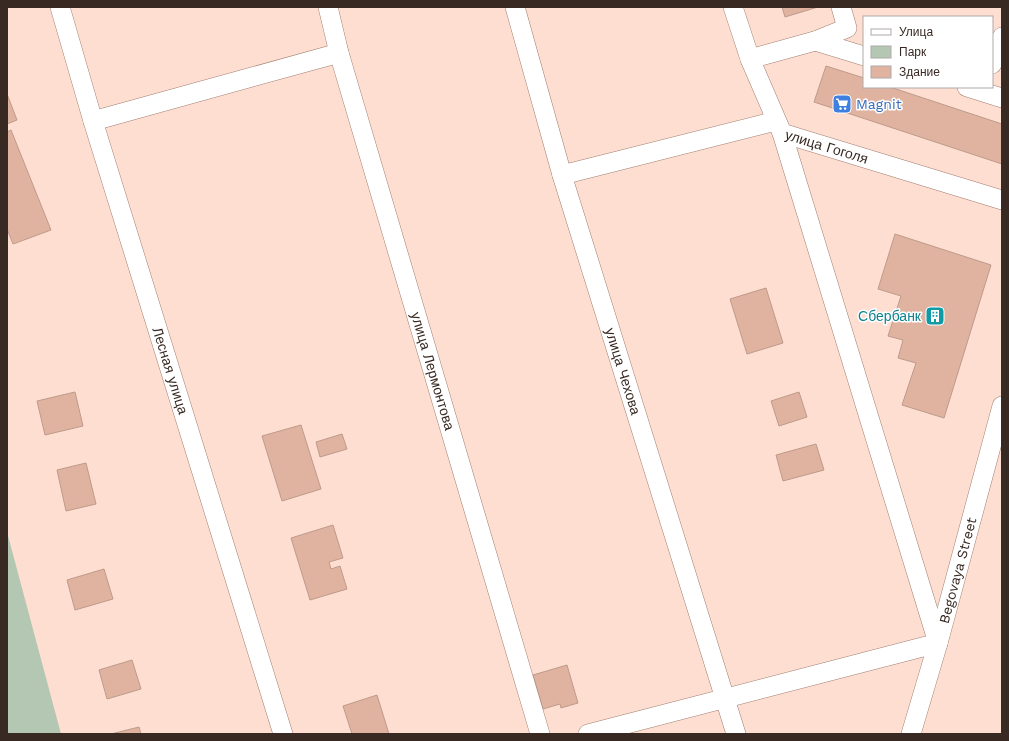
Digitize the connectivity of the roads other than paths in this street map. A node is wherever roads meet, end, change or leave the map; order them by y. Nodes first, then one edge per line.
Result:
1 (60, 7) edge
2 (328, 7) edge
3 (515, 7) edge
4 (733, 7) edge
5 (841, 7) edge
6 (1002, 37) edge
7 (815, 41) junction
8 (340, 53) junction
9 (863, 56) edge
10 (750, 59) junction
11 (993, 61) edge
12 (978, 88) edge
13 (1002, 98) edge
14 (92, 121) junction
15 (779, 127) junction
16 (562, 175) junction
17 (1002, 200) edge
18 (1002, 406) edge
19 (995, 458) edge
20 (938, 643) junction
21 (726, 697) junction
22 (283, 734) edge
23 (540, 734) edge
24 (588, 734) edge
25 (736, 734) edge
26 (911, 734) edge

1 - 14 street, Лесная улица
2 - 8 street, улица Лермонтова
3 - 16 street, улица Чехова
4 - 10 street, улица Гоголя
5 - 7 street
6 - 11 street
7 - 9 street
7 - 10 street
8 - 14 street
8 - 23 street, улица Лермонтова
10 - 15 street, улица Гоголя
12 - 13 street
14 - 22 street, Лесная улица
15 - 16 street
15 - 17 street, улица Гоголя
15 - 20 street
16 - 21 street, улица Чехова
18 - 19 street, Begovaya Street
19 - 20 street, Begovaya Street
20 - 21 street
20 - 26 street, Begovaya Street
21 - 24 street
21 - 25 street, улица Чехова

